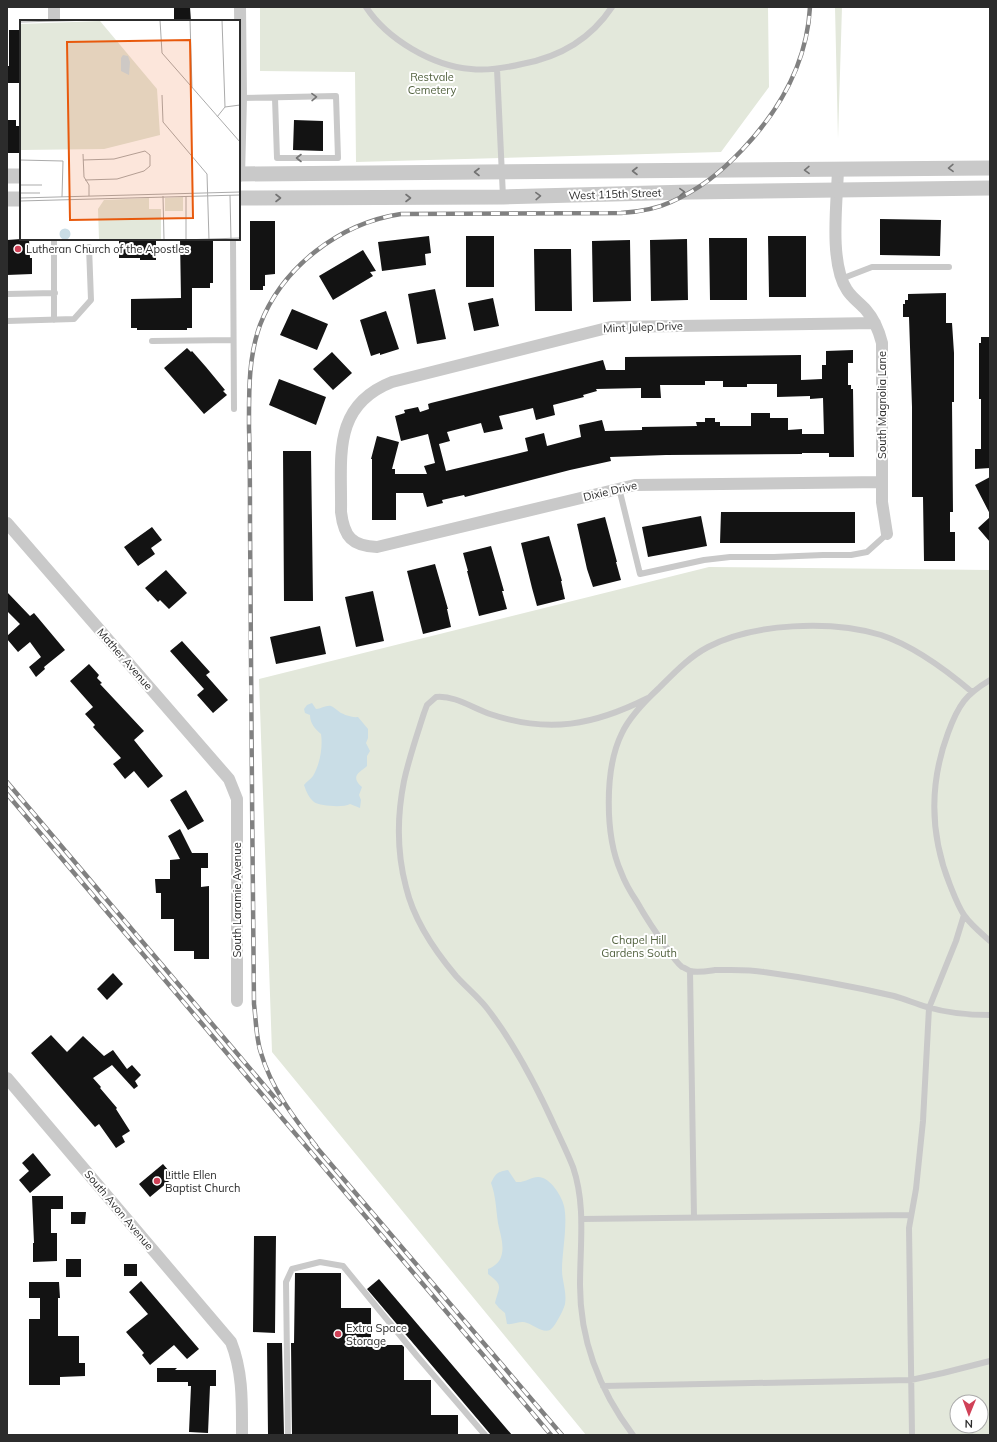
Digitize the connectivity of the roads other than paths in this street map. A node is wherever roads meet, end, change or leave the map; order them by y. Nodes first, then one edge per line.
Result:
1 (54, 7) edge
2 (240, 7) edge
3 (366, 7) edge
4 (612, 7) edge
5 (54, 20) edge
6 (497, 69) junction
7 (241, 98) junction
8 (275, 98) junction
9 (240, 136) edge
10 (990, 168) edge
11 (838, 170) junction
12 (501, 172) junction
13 (240, 175) edge
14 (7, 176) edge
15 (20, 176) edge
16 (990, 188) edge
17 (837, 190) junction
18 (240, 198) edge
19 (504, 198) junction
20 (7, 199) edge
21 (20, 199) edge
22 (54, 240) edge
23 (233, 240) edge
24 (89, 247) dead end
25 (949, 267) dead end
26 (841, 280) junction
27 (55, 293) junction
28 (7, 294) edge
29 (54, 320) junction
30 (7, 321) edge
31 (875, 323) junction
32 (233, 340) junction
33 (152, 341) dead end
34 (234, 409) dead end
35 (882, 482) junction
36 (619, 488) junction
37 (7, 523) edge
38 (887, 534) joint
39 (368, 547) joint
40 (990, 680) edge
41 (972, 692) junction
42 (648, 698) junction
43 (237, 799) joint
44 (964, 915) junction
45 (990, 941) edge
46 (690, 971) junction
47 (237, 1001) dead end
48 (929, 1008) junction
49 (990, 1016) edge
50 (7, 1078) edge
51 (911, 1215) junction
52 (694, 1217) junction
53 (582, 1219) junction
54 (990, 1361) edge
55 (911, 1380) junction
56 (603, 1386) junction
57 (242, 1435) edge
58 (288, 1435) edge
59 (485, 1435) edge
60 (633, 1435) edge
61 (912, 1435) edge

1 - 5 street
2 - 7 street
3 - 6 lane
4 - 6 lane
6 - 12 lane
7 - 8 lane
7 - 9 street
8 -> 8 lane
10 -> 11 street, West 115th Street
11 -> 12 street, West 115th Street
11 - 17 street, South Magnolia Lane
12 -> 13 street, West 115th Street
12 - 19 lane
14 - 15 street
16 - 17 street, West 115th Street
19 -> 17 street, West 115th Street
17 - 26 street, South Magnolia Lane
18 -> 19 street, West 115th Street
20 - 21 street
22 - 27 lane
23 - 32 lane
24 - 29 lane
25 - 26 lane
26 - 31 street, South Magnolia Lane
27 - 28 lane
27 - 29 lane
29 - 30 lane
31 - 35 street, South Magnolia Lane
31 - 39 street, Mint Julep Drive
32 - 33 lane
32 - 34 lane
35 - 36 street, Dixie Drive
35 - 38 street, South Magnolia Lane
36 - 38 lane
36 - 39 street, Dixie Drive
37 - 43 street, Mather Avenue
40 - 41 lane
41 - 42 lane
41 - 44 lane
42 - 46 lane
42 - 53 lane
43 - 47 street, South Laramie Avenue
44 - 45 lane
44 - 48 lane
46 - 48 lane
46 - 52 lane
48 - 49 lane
48 - 51 lane
50 - 57 street, South Avon Avenue
51 - 52 lane
51 - 55 lane
52 - 53 lane
53 - 56 lane
54 - 55 lane
55 - 56 lane
55 - 61 lane
56 - 60 lane
58 - 59 lane

